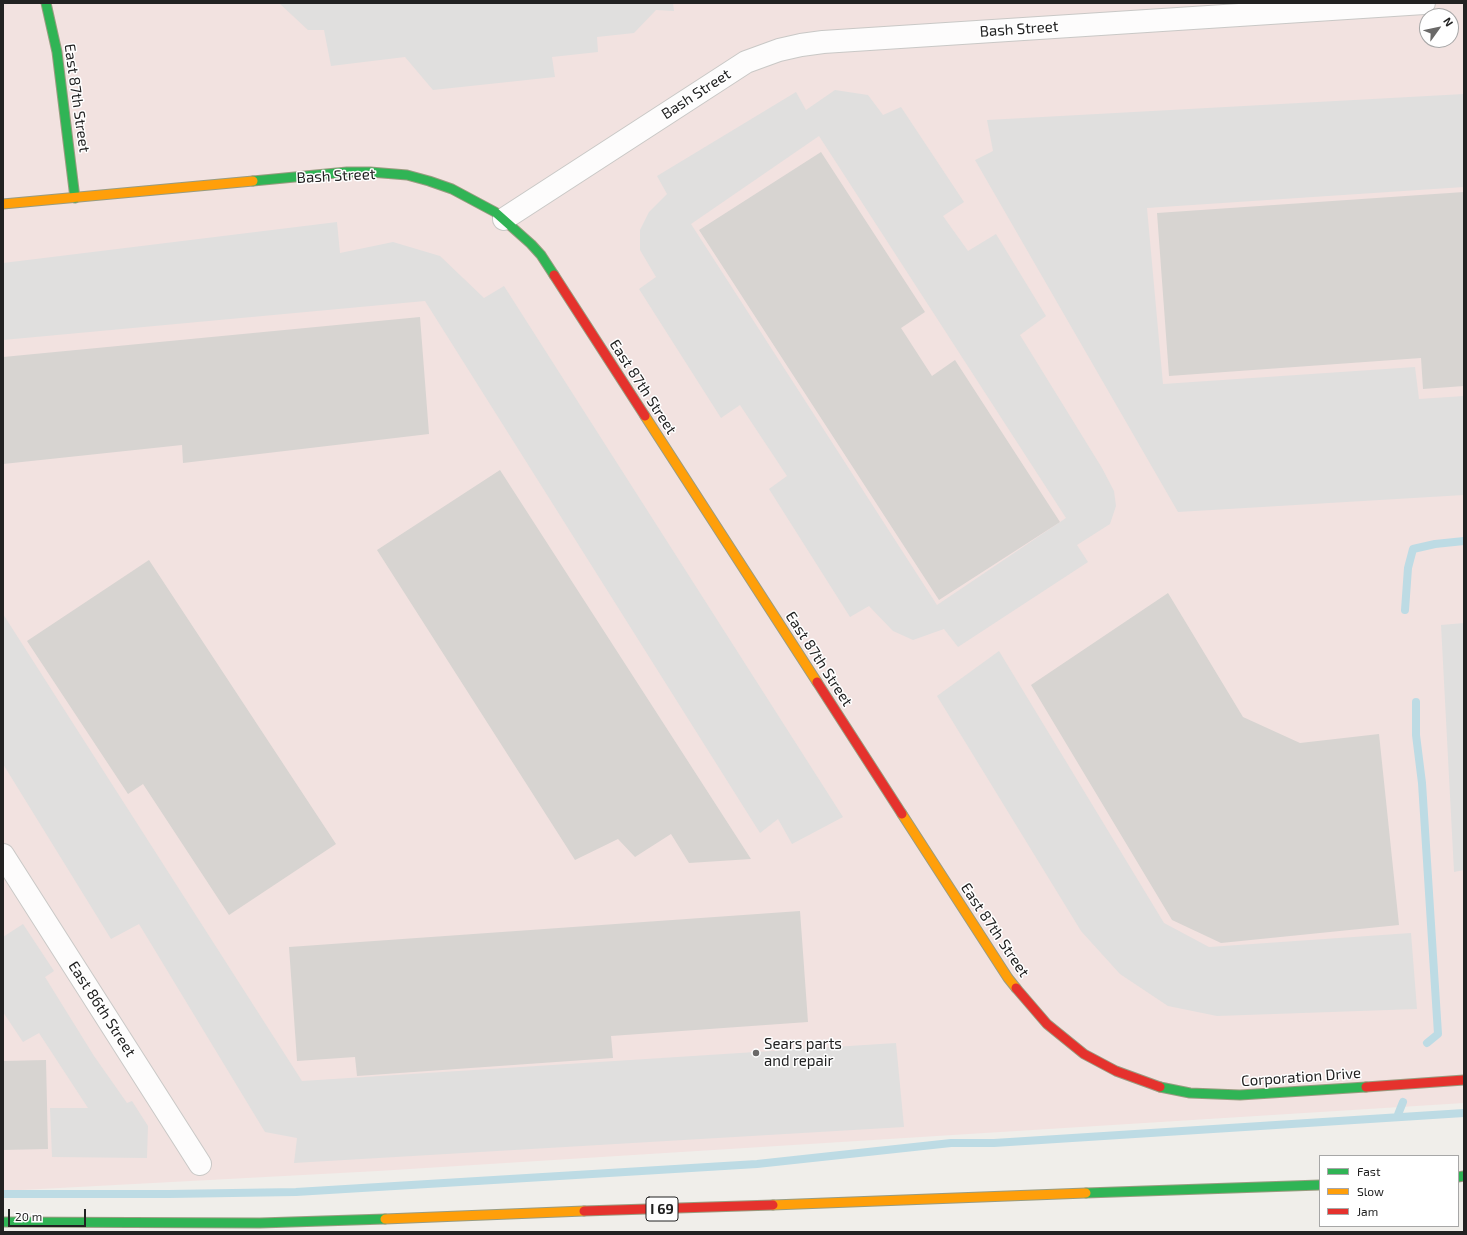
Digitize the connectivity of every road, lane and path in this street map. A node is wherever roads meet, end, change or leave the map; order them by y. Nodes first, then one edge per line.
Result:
1 (46, 3) edge
2 (1424, 3) edge
3 (75, 198) junction
4 (3, 204) edge
5 (504, 219) junction
6 (3, 855) edge
7 (1464, 1080) edge
8 (1141, 1081) joint
9 (200, 1164) dead end
10 (1319, 1185) edge
11 (3, 1222) edge

1 - 3 main road, East 87th Street
2 - 5 street, Bash Street
3 - 4 main road, Bash Street
3 - 5 main road, Bash Street
5 - 8 main road, East 87th Street
6 - 9 street, East 86th Street
7 - 8 main road, Corporation Drive
10 - 11 main road, I 69

